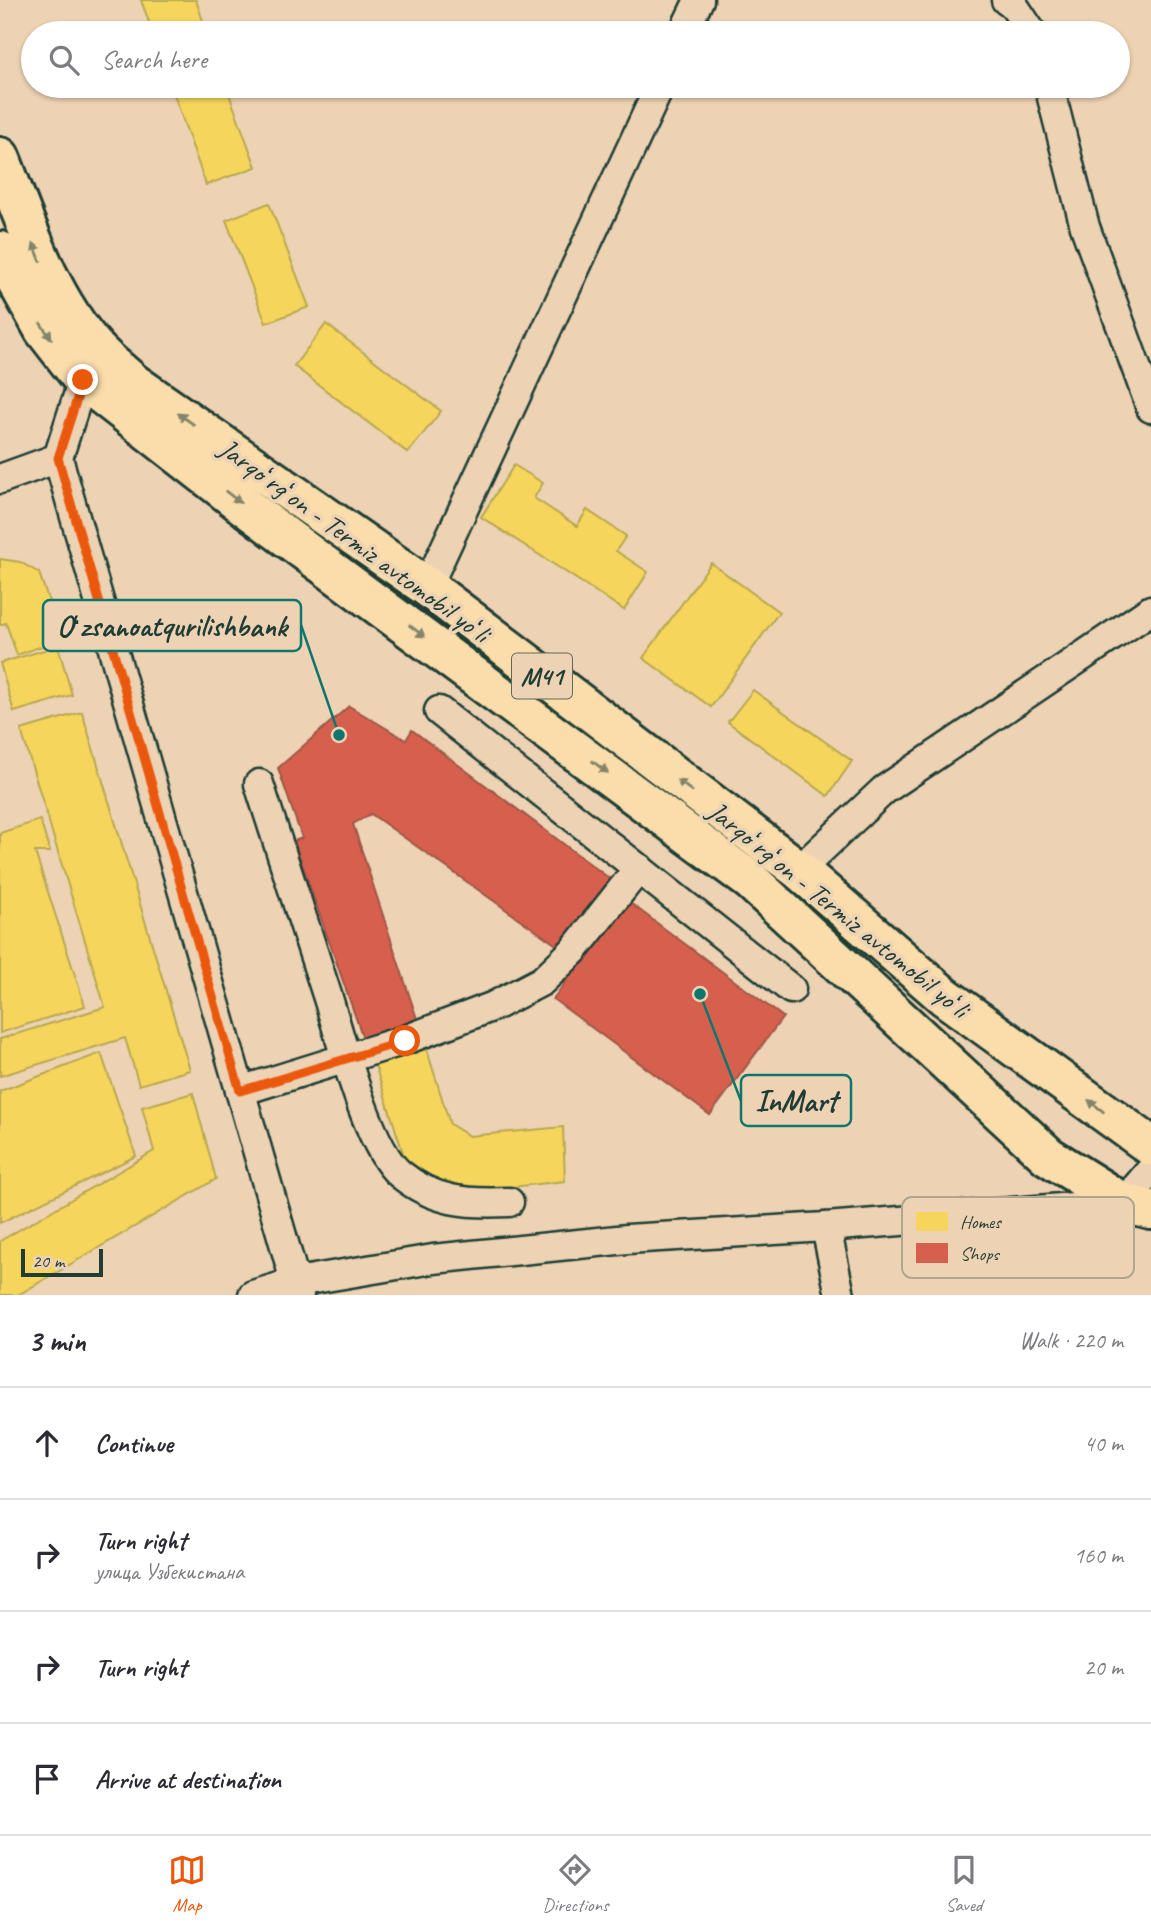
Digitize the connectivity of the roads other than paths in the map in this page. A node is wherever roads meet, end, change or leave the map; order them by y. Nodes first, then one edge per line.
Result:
1 (699, 0) edge
2 (1006, 0) edge
3 (689, 21) edge
4 (1024, 21) edge
5 (654, 98) edge
6 (1052, 98) edge
7 (0, 157) edge
8 (0, 251) edge
9 (83, 380) junction
10 (1151, 408) edge
11 (58, 458) junction
12 (0, 479) edge
13 (427, 587) junction
14 (1151, 610) edge
15 (439, 711) dead end
16 (260, 785) dead end
17 (639, 868) junction
18 (799, 870) junction
19 (791, 989) dead end
20 (347, 1058) junction
21 (240, 1091) junction
22 (1151, 1146) edge
23 (1151, 1170) edge
24 (1121, 1197) edge
25 (509, 1202) dead end
26 (1137, 1206) edge
27 (902, 1222) edge
28 (826, 1227) junction
29 (298, 1288) edge
30 (253, 1295) edge
31 (840, 1295) edge

1 - 3 street
2 - 4 street
5 - 13 street
6 - 10 street
13 -> 7 highway, Jarqoʻrgʻon - Termiz avtomobil yoʻli / M41
8 -> 9 highway, Jarqoʻrgʻon - Termiz avtomobil yoʻli / M41
9 - 11 street
9 -> 24 highway, Jarqoʻrgʻon - Termiz avtomobil yoʻli / M41
11 - 12 street
11 - 21 street
18 -> 13 highway, Jarqoʻrgʻon - Termiz avtomobil yoʻli / M41
14 - 18 street
15 - 17 street
16 - 20 street
17 - 19 street
17 - 20 street
22 -> 18 highway, Jarqoʻrgʻon - Termiz avtomobil yoʻli / M41
20 - 21 street
20 - 25 street
21 - 29 street
23 - 26 street
27 - 28 street
28 - 29 street
28 - 31 street
29 - 30 street

